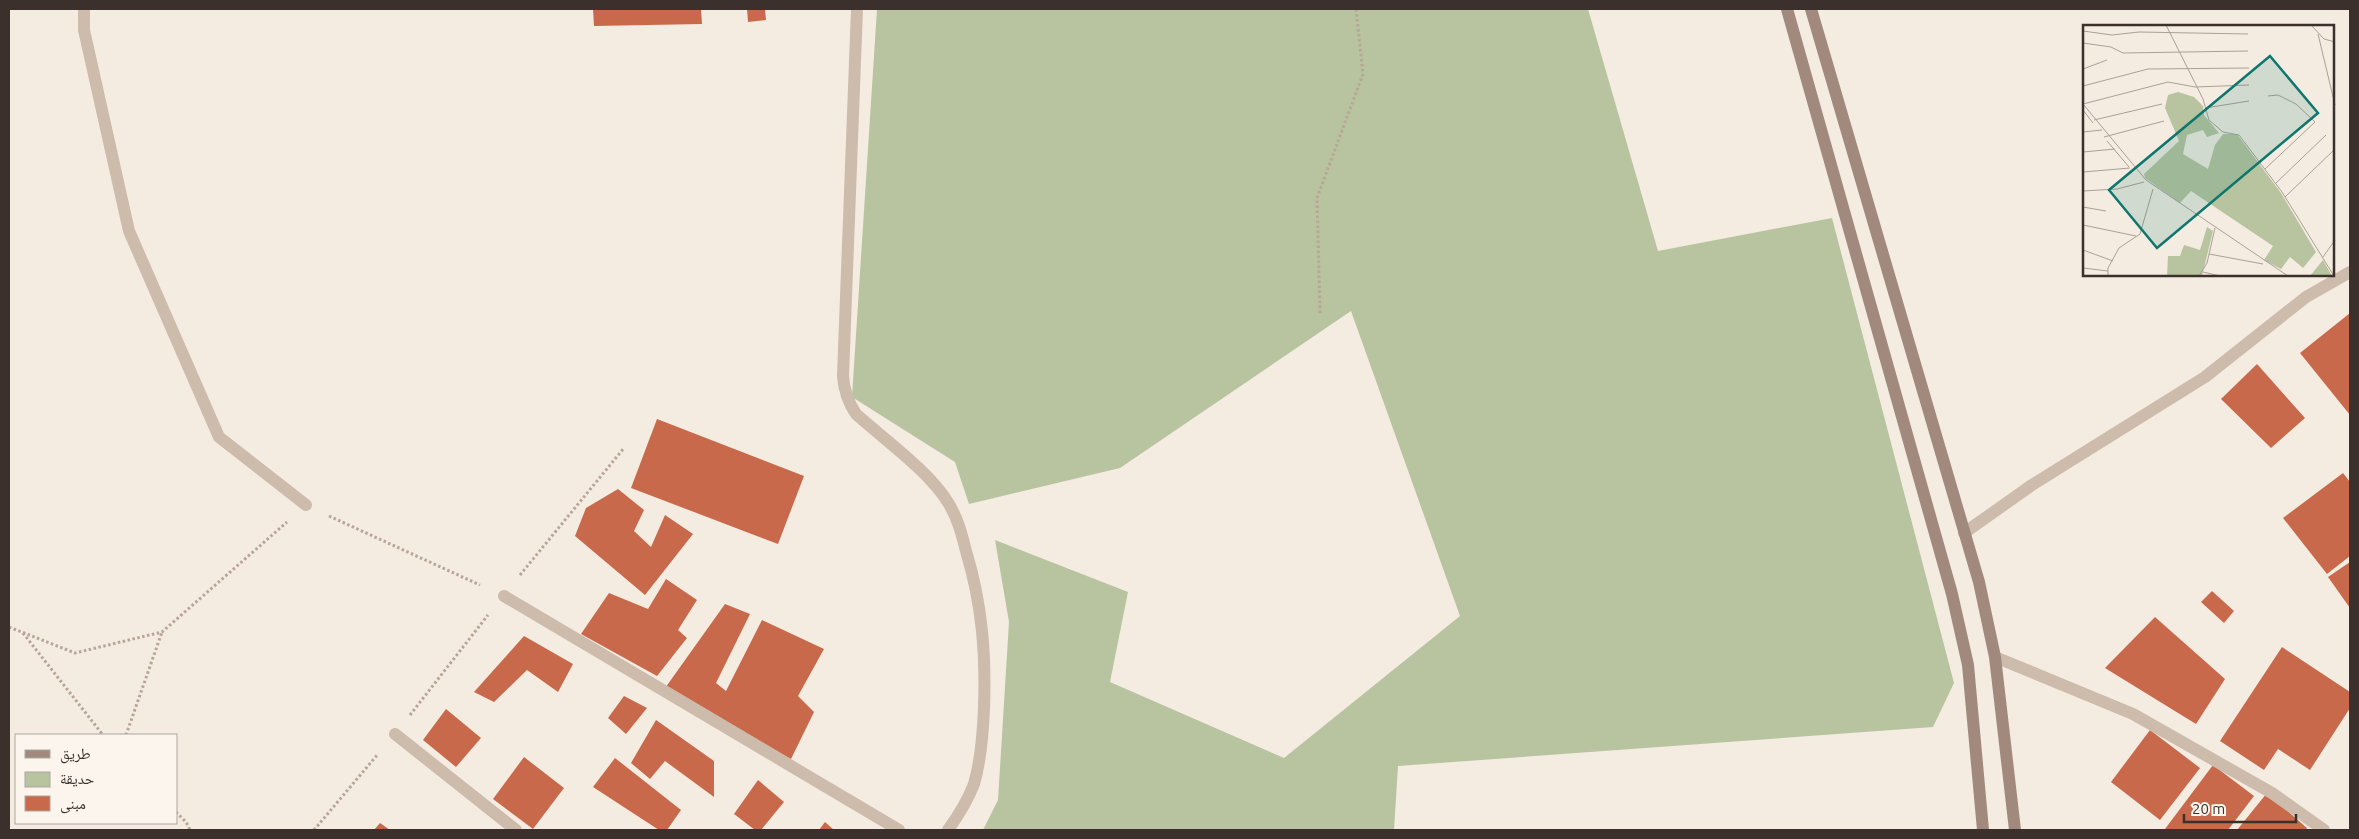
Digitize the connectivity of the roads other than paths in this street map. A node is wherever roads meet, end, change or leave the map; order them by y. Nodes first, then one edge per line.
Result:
1 (84, 9) edge
2 (857, 9) edge
3 (1787, 9) edge
4 (1811, 9) edge
5 (2350, 272) edge
6 (306, 505) road end
7 (1964, 533) junction
8 (504, 596) road end
9 (1995, 657) junction
10 (395, 734) road end
11 (516, 830) edge
12 (899, 830) edge
13 (948, 830) edge
14 (1983, 830) edge
15 (2015, 830) edge
16 (2324, 830) edge

1 - 6 street
2 - 13 street
3 - 14 street
4 - 7 street
5 - 7 street
7 - 9 street
8 - 12 street
9 - 15 street
9 - 16 street
10 - 11 street

